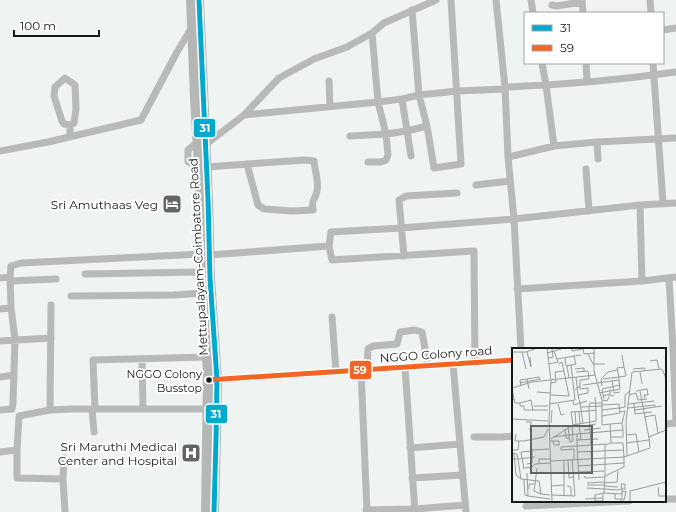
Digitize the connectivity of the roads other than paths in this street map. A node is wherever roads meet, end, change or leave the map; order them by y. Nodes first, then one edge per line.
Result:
1 (191, 0) edge
2 (199, 0) edge
3 (436, 0) edge
4 (451, 0) edge
5 (496, 0) edge
6 (531, 0) edge
7 (650, 0) edge
8 (582, 1) edge
9 (552, 5) dead end
10 (412, 10) junction
11 (533, 12) edge
12 (583, 12) edge
13 (651, 12) edge
14 (192, 26) junction
15 (676, 28) edge
16 (664, 30) edge
17 (372, 33) junction
18 (196, 38) junction
19 (542, 64) edge
20 (586, 64) edge
21 (653, 64) edge
22 (676, 72) edge
23 (654, 75) junction
24 (329, 81) dead end
25 (587, 81) junction
26 (546, 85) junction
27 (505, 88) junction
28 (457, 91) junction
29 (419, 95) junction
30 (402, 99) junction
31 (378, 102) junction
32 (330, 107) junction
33 (244, 115) junction
34 (70, 125) junction
35 (427, 126) junction
36 (407, 131) junction
37 (386, 134) junction
38 (350, 136) dead end
39 (70, 137) junction
40 (676, 138) edge
41 (658, 139) junction
42 (597, 142) junction
43 (201, 145) junction
44 (554, 146) junction
45 (0, 151) edge
46 (411, 156) dead end
47 (508, 157) junction
48 (598, 159) dead end
49 (368, 162) dead end
50 (247, 164) junction
51 (203, 166) junction
52 (586, 169) dead end
53 (510, 181) junction
54 (476, 185) dead end
55 (457, 193) dead end
56 (663, 203) junction
57 (676, 203) edge
58 (640, 205) junction
59 (589, 210) junction
60 (514, 219) junction
61 (401, 228) junction
62 (329, 246) junction
63 (205, 255) junction
64 (404, 256) junction
65 (202, 272) junction
66 (85, 274) dead end
67 (672, 277) edge
68 (0, 278) edge
69 (10, 279) junction
70 (56, 279) dead end
71 (642, 281) junction
72 (517, 289) junction
73 (204, 293) junction
74 (71, 296) dead end
75 (51, 305) dead end
76 (11, 308) junction
77 (0, 309) edge
78 (332, 318) dead end
79 (51, 338) junction
80 (15, 339) junction
81 (0, 341) edge
82 (521, 348) edge
83 (675, 349) edge
84 (207, 357) junction
85 (142, 359) junction
86 (512, 360) edge
87 (475, 363) junction
88 (453, 364) junction
89 (428, 366) junction
90 (405, 367) junction
91 (364, 370) junction
92 (336, 372) junction
93 (14, 375) junction
94 (0, 377) edge
95 (212, 380) junction
96 (94, 409) junction
97 (144, 409) junction
98 (208, 409) junction
99 (0, 410) edge
100 (50, 410) junction
101 (676, 423) edge
102 (666, 424) edge
103 (94, 432) dead end
104 (512, 436) edge
105 (474, 437) dead end
106 (460, 444) junction
107 (410, 448) junction
108 (17, 450) junction
109 (0, 452) edge
110 (64, 458) dead end
111 (463, 475) junction
112 (412, 478) junction
113 (64, 479) junction
114 (608, 502) edge
115 (526, 506) edge
116 (466, 508) edge
117 (415, 510) edge
118 (366, 511) edge
119 (65, 512) edge
120 (206, 512) edge
121 (214, 512) edge

1 - 14 highway
2 - 18 highway
3 - 10 street
4 - 28 street
5 - 27 street
6 - 11 street
7 - 13 street
8 - 9 street
8 - 12 street
10 - 17 street
10 - 29 street
14 - 18 highway
14 - 39 street
15 - 16 street
17 - 31 street
17 - 33 street
18 - 43 highway, Mettupalayam-Coimbatore Road
19 - 26 street
20 - 25 street
21 - 23 street
22 - 23 street
23 - 25 street
23 - 41 street
24 - 32 street
25 - 26 street
26 - 27 street
26 - 44 street
27 - 28 street
27 - 47 street
28 - 29 street
28 - 35 street
29 - 30 street
29 - 35 street
30 - 31 street
30 - 36 street
31 - 32 street
31 - 37 street
32 - 33 street
33 - 43 street
34 - 34 street
34 - 39 street
35 - 36 street
36 - 37 street
36 - 46 street
37 - 38 street
37 - 49 street
39 - 45 street
40 - 41 street
41 - 42 street
41 - 56 street
42 - 44 street
42 - 48 street
43 - 51 highway, Mettupalayam-Coimbatore Road
43 - 51 street
44 - 47 street
47 - 53 street
50 - 50 street
50 - 51 street
51 - 63 highway, Mettupalayam-Coimbatore Road
52 - 59 street
53 - 54 street
53 - 60 street
55 - 61 street
56 - 57 street
56 - 58 street
58 - 59 street
58 - 71 street
59 - 60 street
60 - 61 street
60 - 72 street
61 - 62 street
61 - 64 street
62 - 63 street
62 - 64 street
63 - 65 highway
63 - 69 street
63 - 95 highway, Mettupalayam-Coimbatore Road
64 - 87 street
65 - 66 street
65 - 73 highway
67 - 71 street
67 - 83 street
68 - 69 street
69 - 70 street
69 - 76 street
71 - 72 street
72 - 82 street
73 - 74 street
73 - 84 highway
75 - 79 street
76 - 77 street
76 - 80 street
78 - 92 street
79 - 80 street
79 - 100 street
80 - 81 street
80 - 93 street
83 - 101 street
84 - 85 street
84 - 95 highway
85 - 96 street
85 - 97 street
86 - 87 street, NGGO Colony road
87 - 88 street, NGGO Colony road
88 - 89 street, NGGO Colony road
88 - 106 street
89 - 90 street, NGGO Colony road
89 - 91 street
90 - 91 street, NGGO Colony road
90 - 107 street
91 - 92 street, NGGO Colony road
91 - 118 street
92 - 95 street, NGGO Colony road
93 - 94 street
93 - 99 street
95 - 98 highway
95 - 121 highway, Mettupalayam-Coimbatore Road
96 - 97 street
96 - 100 street
96 - 103 street
97 - 98 street
98 - 120 highway
100 - 108 street
101 - 102 street
104 - 105 street
106 - 107 street
106 - 111 street
107 - 112 street
108 - 109 street
108 - 113 street
110 - 113 street
111 - 112 street
111 - 116 street
112 - 117 street
113 - 119 street
114 - 115 street
116 - 117 street
117 - 118 street

